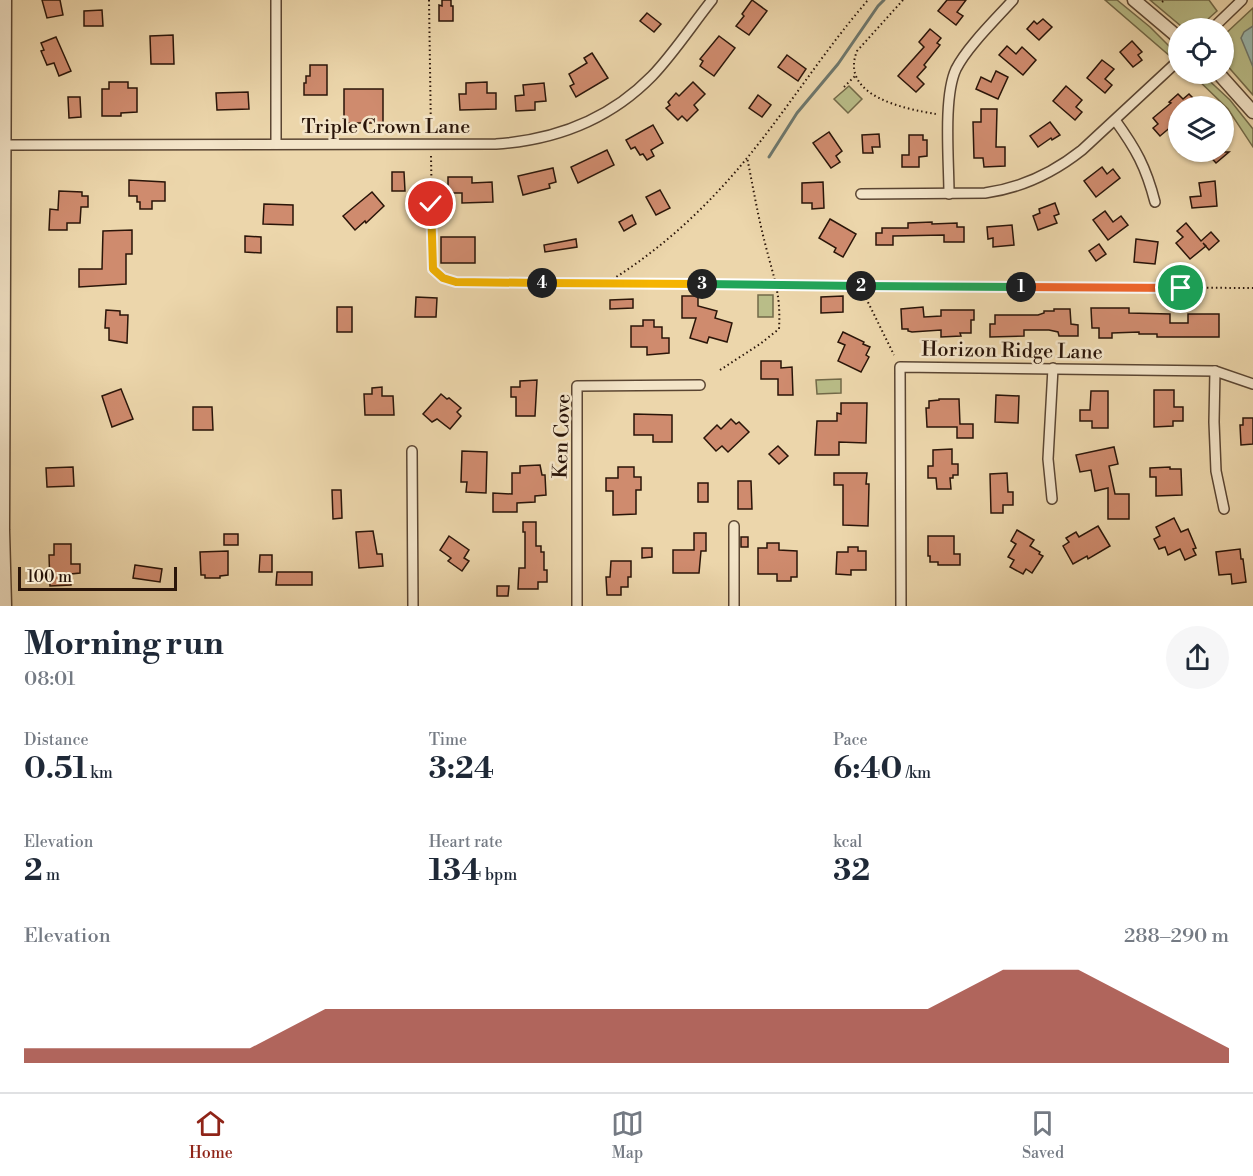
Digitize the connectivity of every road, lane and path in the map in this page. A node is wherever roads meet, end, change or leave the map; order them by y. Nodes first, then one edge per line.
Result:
1 (5, 0) edge
2 (276, 0) edge
3 (429, 0) edge
4 (711, 0) edge
5 (868, 0) edge
6 (903, 0) edge
7 (1013, 0) edge
8 (1134, 0) edge
9 (1242, 0) edge
10 (1223, 18) edge
11 (1168, 29) edge
12 (1168, 70) edge
13 (856, 75) junction
14 (1228, 84) edge
15 (844, 87) dead end
16 (1253, 112) edge
17 (936, 114) dead end
18 (1115, 120) junction
19 (431, 137) dead end
20 (276, 144) junction
21 (6, 145) junction
22 (431, 156) dead end
23 (747, 157) junction
24 (861, 194) dead end
25 (949, 194) junction
26 (1155, 202) dead end
27 (603, 285) junction
28 (777, 285) junction
29 (860, 286) junction
30 (1253, 288) edge
31 (894, 356) dead end
32 (1053, 368) junction
33 (720, 370) dead end
34 (1215, 371) junction
35 (1253, 384) edge
36 (700, 385) dead end
37 (412, 451) dead end
38 (1052, 499) dead end
39 (1224, 509) dead end
40 (734, 526) dead end
41 (2, 531) edge
42 (5, 606) edge
43 (413, 606) edge
44 (577, 606) edge
45 (734, 606) edge
46 (901, 606) edge

1 - 21 street
2 - 20 street
3 - 19 path
4 - 20 street, Triple Crown Lane
5 - 23 path
6 - 13 path
7 - 25 street
8 - 11 street
9 - 10 street
12 - 18 street
13 - 15 path
13 - 17 path
14 - 16 street
18 - 25 street
18 - 26 street
20 - 21 street, Triple Crown Lane
21 - 41 street
22 - 27 path
23 - 27 path
23 - 28 path
24 - 25 street
27 - 28 path
28 - 29 path
28 - 33 path
29 - 30 path
29 - 31 path
32 - 34 street, Horizon Ridge Lane
32 - 38 street
32 - 46 street, Horizon Ridge Lane
34 - 35 street, Horizon Ridge Lane
34 - 39 street
36 - 44 street, Ken Cove
37 - 43 street
40 - 45 street
41 - 42 street

